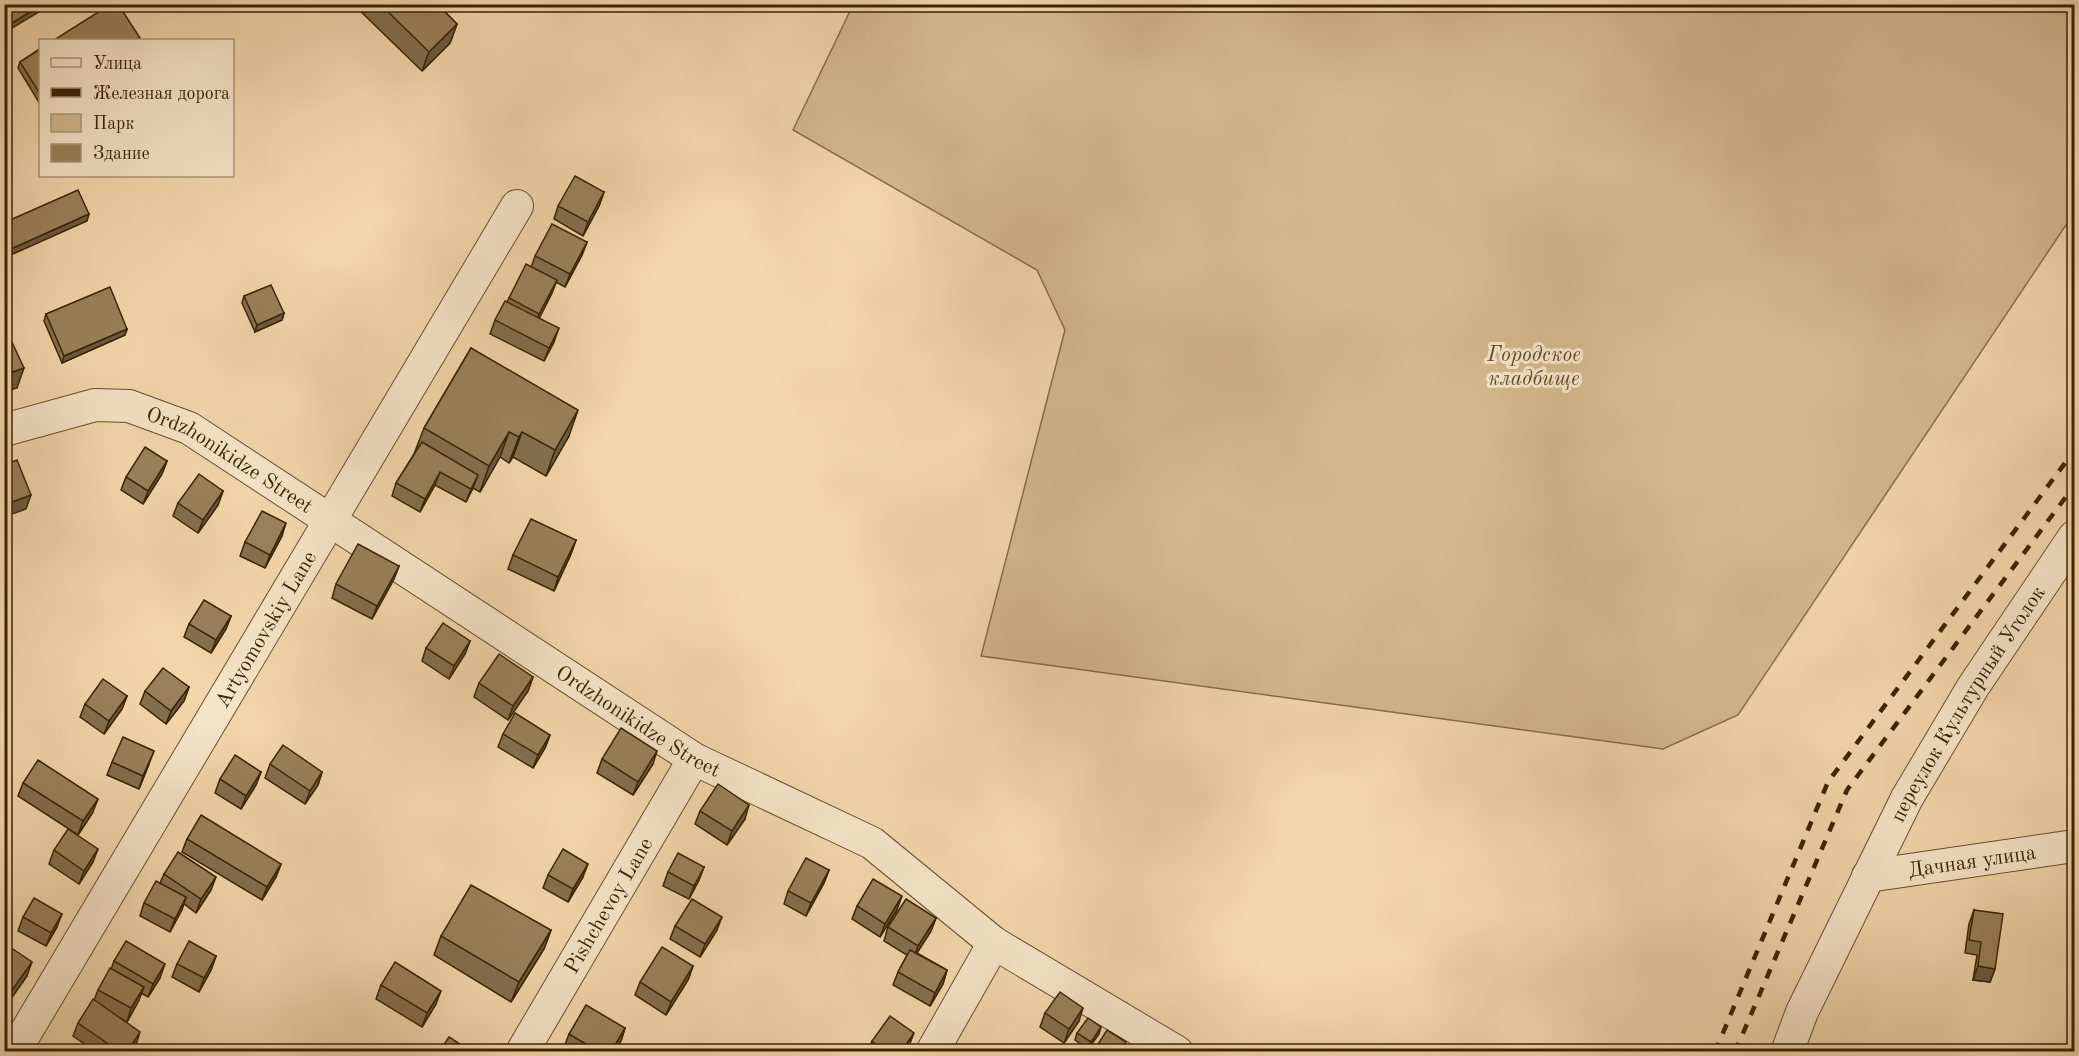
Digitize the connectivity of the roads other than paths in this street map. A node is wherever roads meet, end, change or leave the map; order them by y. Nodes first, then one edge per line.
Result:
1 (517, 206) dead end
2 (4, 430) edge
3 (331, 521) junction
4 (2074, 537) edge
5 (694, 759) junction
6 (2074, 846) edge
7 (1868, 876) junction
8 (994, 943) junction
9 (14, 1052) edge
10 (522, 1052) edge
11 (932, 1052) edge
12 (1177, 1052) edge
13 (1787, 1052) edge

1 - 3 street, Artyomovskiy Lane
2 - 3 street, Ordzhonikidze Street
3 - 5 street, Ordzhonikidze Street
3 - 9 street, Artyomovskiy Lane
4 - 7 street, переулок Культурный Уголок
5 - 8 street, Ordzhonikidze Street
5 - 10 street, Pishchevoy Lane
6 - 7 street, Дачная улица
7 - 13 street, переулок Культурный Уголок
8 - 11 street
8 - 12 street, Ordzhonikidze Street

